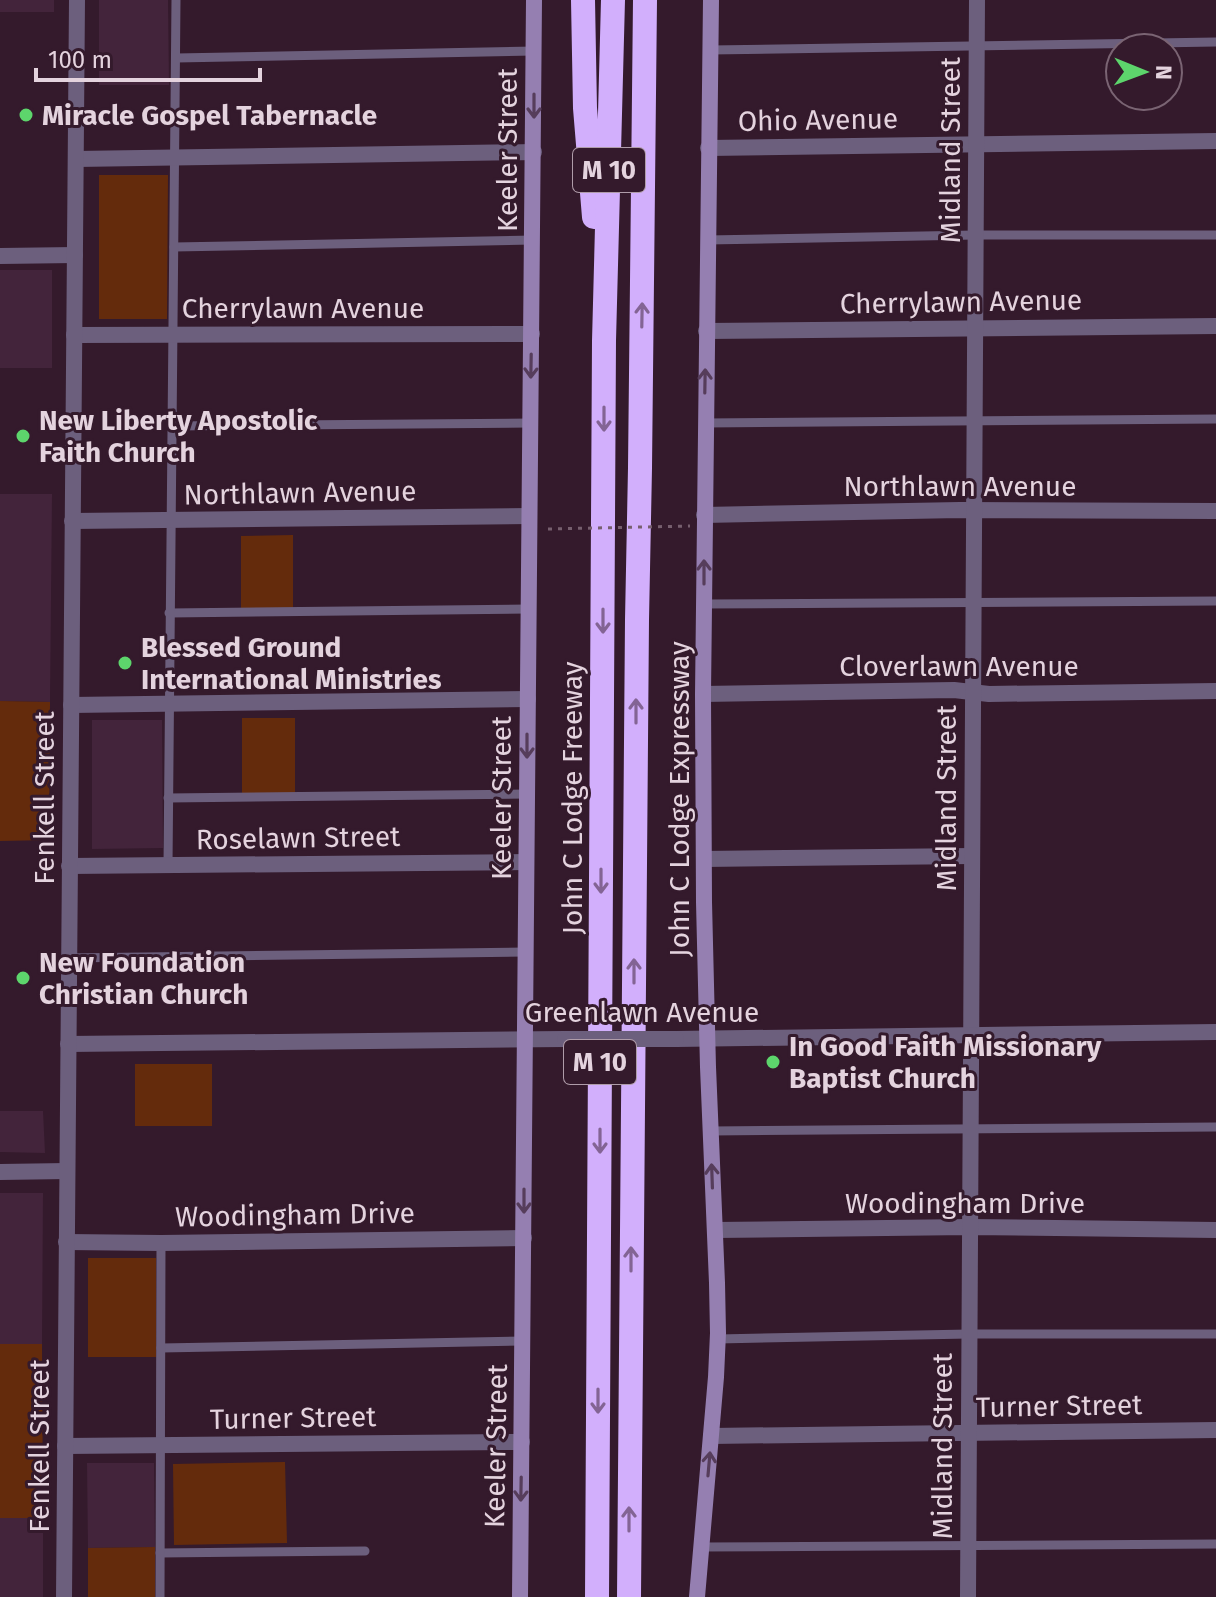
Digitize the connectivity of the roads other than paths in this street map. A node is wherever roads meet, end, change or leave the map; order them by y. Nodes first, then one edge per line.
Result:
1 (77, 0) edge
2 (176, 0) edge
3 (534, 0) edge
4 (583, 0) edge
5 (613, 0) edge
6 (645, 0) edge
7 (661, 0) edge
8 (711, 0) edge
9 (977, 0) edge
10 (1216, 42) edge
11 (977, 46) junction
12 (710, 50) junction
13 (534, 51) junction
14 (176, 58) junction
15 (645, 124) junction
16 (1216, 141) edge
17 (976, 144) junction
18 (708, 148) junction
19 (534, 152) junction
20 (175, 158) junction
21 (76, 159) junction
22 (975, 235) junction
23 (1216, 235) edge
24 (533, 240) junction
25 (707, 240) junction
26 (174, 247) junction
27 (75, 255) junction
28 (0, 256) edge
29 (1216, 326) edge
30 (976, 328) junction
31 (706, 331) junction
32 (532, 334) junction
33 (74, 335) junction
34 (174, 335) junction
35 (604, 341) junction
36 (1216, 419) edge
37 (975, 420) junction
38 (530, 423) junction
39 (705, 423) junction
40 (172, 426) junction
41 (974, 510) junction
42 (1216, 511) edge
43 (704, 515) junction
44 (529, 516) junction
45 (171, 520) junction
46 (72, 521) junction
47 (1216, 601) edge
48 (974, 602) junction
49 (703, 604) junction
50 (528, 609) junction
51 (169, 613) junction
52 (1216, 691) edge
53 (973, 692) junction
54 (703, 694) junction
55 (528, 699) junction
56 (169, 703) junction
57 (71, 705) junction
58 (527, 794) junction
59 (168, 798) junction
60 (972, 856) junction
61 (704, 859) junction
62 (526, 862) junction
63 (168, 865) junction
64 (69, 866) junction
65 (525, 952) junction
66 (68, 958) junction
67 (1216, 1032) edge
68 (970, 1035) junction
69 (708, 1038) junction
70 (525, 1039) junction
71 (68, 1044) junction
72 (1216, 1127) edge
73 (970, 1129) junction
74 (711, 1131) junction
75 (67, 1171) junction
76 (0, 1172) edge
77 (969, 1227) junction
78 (715, 1230) junction
79 (1216, 1230) edge
80 (524, 1238) junction
81 (66, 1242) junction
82 (161, 1243) junction
83 (969, 1334) junction
84 (1216, 1334) edge
85 (718, 1339) junction
86 (523, 1341) junction
87 (161, 1348) junction
88 (1216, 1430) edge
89 (968, 1433) junction
90 (711, 1436) junction
91 (522, 1442) junction
92 (161, 1445) junction
93 (65, 1446) junction
94 (1216, 1544) edge
95 (968, 1546) junction
96 (702, 1547) junction
97 (365, 1551) dead end
98 (160, 1553) junction
99 (64, 1597) edge
100 (160, 1597) edge
101 (520, 1597) edge
102 (597, 1597) edge
103 (629, 1597) edge
104 (697, 1597) edge
105 (968, 1597) edge

1 - 21 street, Fenkell Street
2 - 14 lane
3 - 13 main road, Keeler Street
4 - 35 highway
5 - 35 highway, John C Lodge Freeway / M 10
6 - 15 highway, M 10
7 - 15 highway
8 - 12 main road, John C Lodge Expressway
9 - 11 street, Midland Street
10 - 11 lane
11 - 12 lane
11 - 17 street, Midland Street
12 - 18 main road, John C Lodge Expressway
13 - 14 lane
13 -> 19 main road, Keeler Street
14 - 20 lane
103 -> 15 highway, M 10
16 - 17 street, Ohio Avenue
17 - 18 street, Ohio Avenue
17 - 22 street, Midland Street
18 - 25 main road, John C Lodge Expressway
19 - 20 street
19 - 24 main road, Keeler Street
20 - 21 street
20 - 26 lane
21 - 27 street, Fenkell Street
22 - 23 lane
22 - 25 lane
22 - 30 street, Midland Street
24 - 26 lane
24 - 32 main road, Keeler Street
25 - 31 main road, John C Lodge Expressway
26 - 34 lane
27 - 28 street
27 - 33 street, Fenkell Street
29 - 30 street, Cherrylawn Avenue
30 - 31 street, Cherrylawn Avenue
30 - 37 street, Midland Street
39 -> 31 main road, John C Lodge Expressway
32 - 34 street, Cherrylawn Avenue
32 -> 38 main road, Keeler Street
33 - 34 street, Cherrylawn Avenue
33 - 46 street, Fenkell Street
34 - 40 lane
35 -> 102 highway, John C Lodge Freeway / M 10
36 - 37 lane
37 - 39 lane
37 - 41 street, Midland Street
38 - 40 lane
38 - 44 main road, Keeler Street
39 - 43 main road, John C Lodge Expressway
40 - 45 lane
41 - 42 street, Northlawn Avenue
41 - 43 street, Northlawn Avenue
41 - 48 street, Midland Street
49 -> 43 main road, John C Lodge Expressway
44 - 45 street, Northlawn Avenue
44 - 50 main road, Keeler Street
45 - 46 street, Northlawn Avenue
45 - 51 lane
46 - 57 street, Fenkell Street
47 - 48 lane
48 - 49 lane
48 - 53 street, Midland Street
49 - 54 main road, John C Lodge Expressway
50 - 51 lane
50 - 55 main road, Keeler Street
51 - 56 lane
52 - 53 street, Cloverlawn Avenue
53 - 54 street, Cloverlawn Avenue
53 - 60 street, Midland Street
54 - 61 main road, John C Lodge Expressway
55 - 56 street
55 -> 58 main road, Keeler Street
56 - 57 street
56 - 59 lane
57 - 64 street, Fenkell Street
58 - 59 lane
58 - 62 main road, Keeler Street
59 - 63 lane
60 - 61 street
60 - 68 street, Midland Street
61 - 69 main road, John C Lodge Expressway
62 - 63 street, Roselawn Street
62 - 65 main road, Keeler Street
63 - 64 street, Roselawn Street
64 - 66 street, Fenkell Street
65 - 66 lane
65 - 70 main road, Keeler Street
66 - 71 street, Fenkell Street
67 - 68 street, Greenlawn Avenue
68 - 69 street, Greenlawn Avenue
68 - 73 street, Midland Street
69 - 70 street, Greenlawn Avenue, bridge
69 - 74 main road, John C Lodge Expressway
70 - 71 street, Greenlawn Avenue
70 -> 80 main road, Keeler Street
71 - 75 street, Fenkell Street
72 - 73 lane
73 - 74 lane
73 - 77 street, Midland Street
78 -> 74 main road, John C Lodge Expressway
75 - 76 street
75 - 81 street, Fenkell Street
77 - 78 street, Woodingham Drive
77 - 79 street, Woodingham Drive
77 - 83 street, Midland Street
78 - 85 main road, John C Lodge Expressway
80 - 82 street, Woodingham Drive
80 - 86 main road, Keeler Street
81 - 82 street, Woodingham Drive
81 - 93 street, Fenkell Street
82 - 87 lane
83 - 84 lane
83 - 85 lane
83 - 89 street, Midland Street
85 - 90 main road, John C Lodge Expressway
86 - 87 lane
86 - 91 main road, Keeler Street
87 - 92 lane
88 - 89 street, Turner Street
89 - 90 street, Turner Street
89 - 95 street, Midland Street
96 -> 90 main road, John C Lodge Expressway
91 - 92 street, Turner Street
91 -> 101 main road, Keeler Street
92 - 93 street, Turner Street
92 - 98 lane
93 - 99 street, Fenkell Street
94 - 95 lane
95 - 96 lane
95 - 105 street, Midland Street
96 - 104 main road, John C Lodge Expressway
97 - 98 lane
98 - 100 lane

